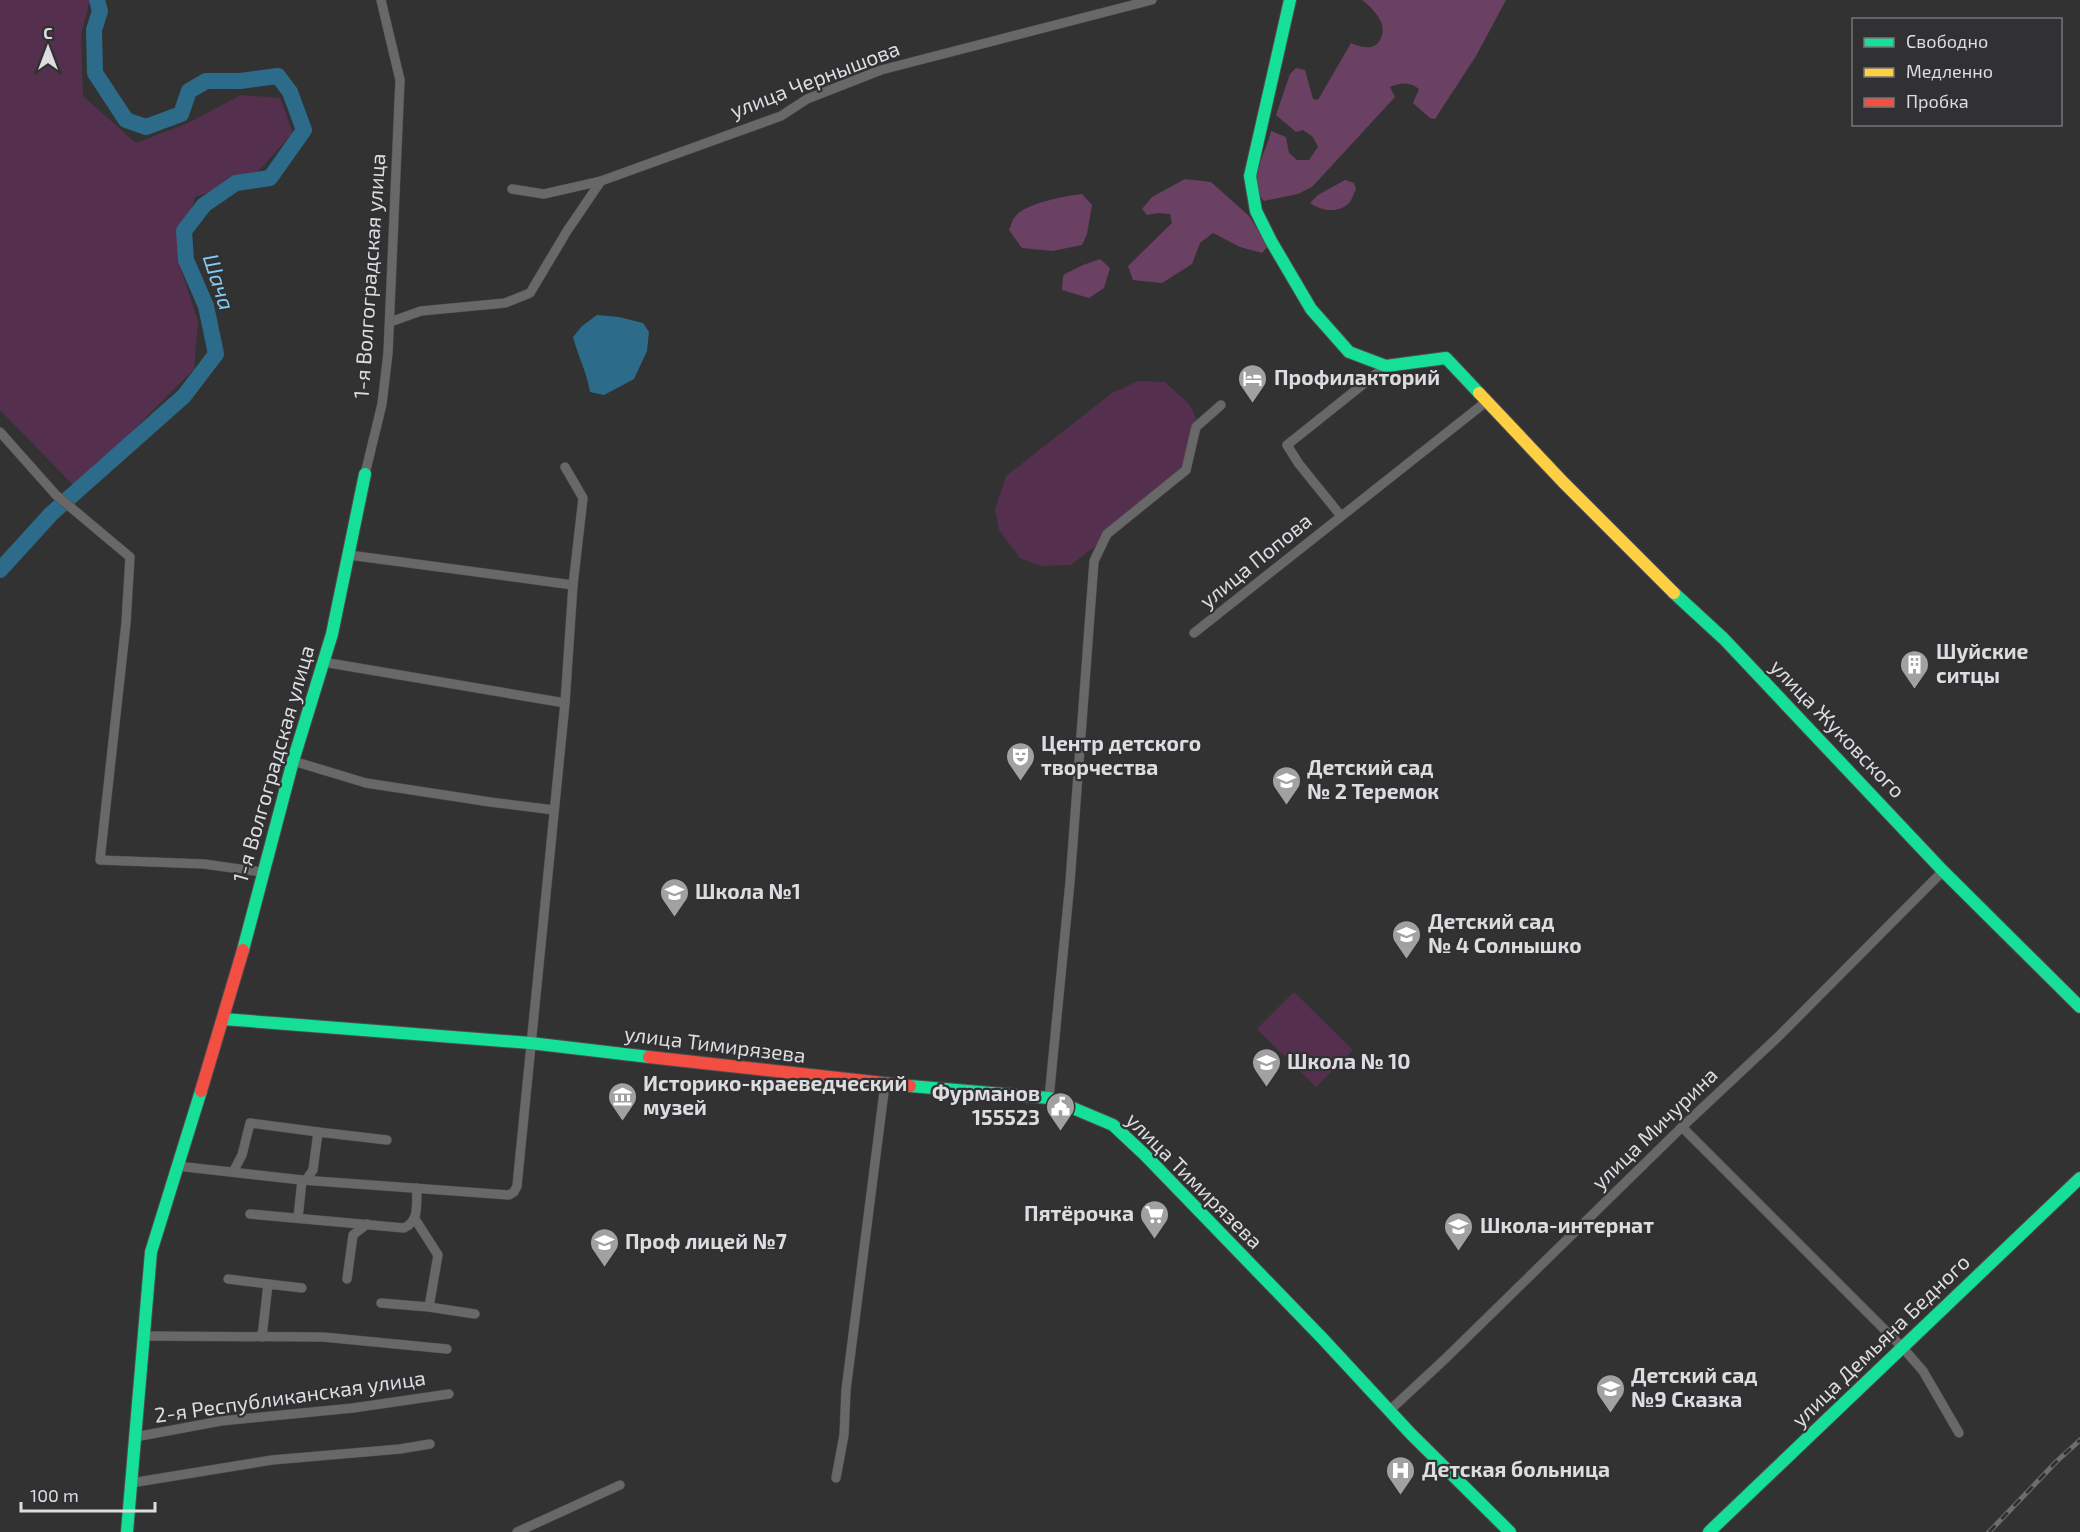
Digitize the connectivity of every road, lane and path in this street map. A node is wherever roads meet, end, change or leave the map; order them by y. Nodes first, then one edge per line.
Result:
1 (381, 0) edge
2 (1152, 0) edge
3 (1290, 0) edge
4 (601, 181) junction
5 (512, 189) dead end
6 (390, 322) junction
7 (1386, 366) junction
8 (1487, 401) junction
9 (1221, 405) dead end
10 (0, 432) edge
11 (565, 467) dead end
12 (366, 474) joint
13 (1341, 516) junction
14 (349, 555) junction
15 (573, 585) junction
16 (1194, 633) dead end
17 (323, 662) junction
18 (565, 703) junction
19 (293, 761) junction
20 (554, 810) junction
21 (1944, 871) junction
22 (262, 872) junction
23 (2080, 1007) edge
24 (223, 1019) junction
25 (530, 1043) junction
26 (885, 1084) junction
27 (1049, 1098) junction
28 (1682, 1127) junction
29 (318, 1132) junction
30 (387, 1140) dead end
31 (177, 1166) junction
32 (233, 1172) junction
33 (2080, 1178) edge
34 (304, 1180) junction
35 (417, 1188) junction
36 (250, 1214) dead end
37 (298, 1218) junction
38 (416, 1219) junction
39 (367, 1224) junction
40 (228, 1279) dead end
41 (347, 1280) dead end
42 (268, 1284) junction
43 (302, 1288) dead end
44 (381, 1303) dead end
45 (429, 1307) junction
46 (475, 1314) dead end
47 (143, 1336) junction
48 (262, 1337) junction
49 (1903, 1348) junction
50 (447, 1349) dead end
51 (449, 1394) dead end
52 (1389, 1411) junction
53 (1959, 1433) dead end
54 (135, 1437) junction
55 (430, 1444) dead end
56 (836, 1478) dead end
57 (131, 1483) junction
58 (620, 1485) dead end
59 (127, 1532) edge
60 (517, 1532) edge
61 (1510, 1532) edge
62 (1709, 1532) edge

1 - 6 street, 1-я Волгоградская улица
2 - 4 street, улица Чернышова
3 - 7 street
4 - 5 street, улица Чернышова
4 - 6 street
6 - 12 street, 1-я Волгоградская улица
7 - 8 street, улица Жуковского
7 - 13 street, улица Попова
8 - 13 street, улица Попова
8 - 21 street, улица Жуковского
9 - 27 street
10 - 22 street
11 - 15 street
12 - 14 street, 1-я Волгоградская улица
13 - 16 street, улица Попова
14 - 15 street
14 - 17 street, 1-я Волгоградская улица
15 - 18 street
17 - 18 street
17 - 19 street, 1-я Волгоградская улица
18 - 20 street
19 - 20 street
19 - 22 street, 1-я Волгоградская улица
20 - 25 street
21 - 23 street, улица Жуковского
21 - 28 street, улица Мичурина
22 - 24 street, 1-я Волгоградская улица
24 - 25 street, улица Тимирязева
24 - 31 street, 1-я Волгоградская улица
25 - 26 street, улица Тимирязева
25 - 35 street
26 - 27 street, улица Тимирязева
26 - 56 street
27 - 52 street, улица Тимирязева
28 - 49 street
28 - 52 street, улица Мичурина
29 - 30 street
29 - 32 street
29 - 34 street
31 - 32 street
31 - 47 street, 1-я Волгоградская улица
32 - 34 street
33 - 49 street, улица Демьяна Бедного
34 - 35 street
34 - 37 street
35 - 38 street
36 - 37 street
37 - 39 street
38 - 39 street
38 - 45 street
39 - 41 street
40 - 42 street
42 - 43 street
42 - 48 street
44 - 45 street
45 - 46 street
47 - 48 street
47 - 54 street, 1-я Волгоградская улица
48 - 50 street
49 - 53 street
49 - 62 street, улица Демьяна Бедного
51 - 54 street, 2-я Республиканская улица
52 - 61 street, улица Тимирязева
54 - 57 street, 1-я Волгоградская улица
55 - 57 street
57 - 59 street, 1-я Волгоградская улица
58 - 60 street

